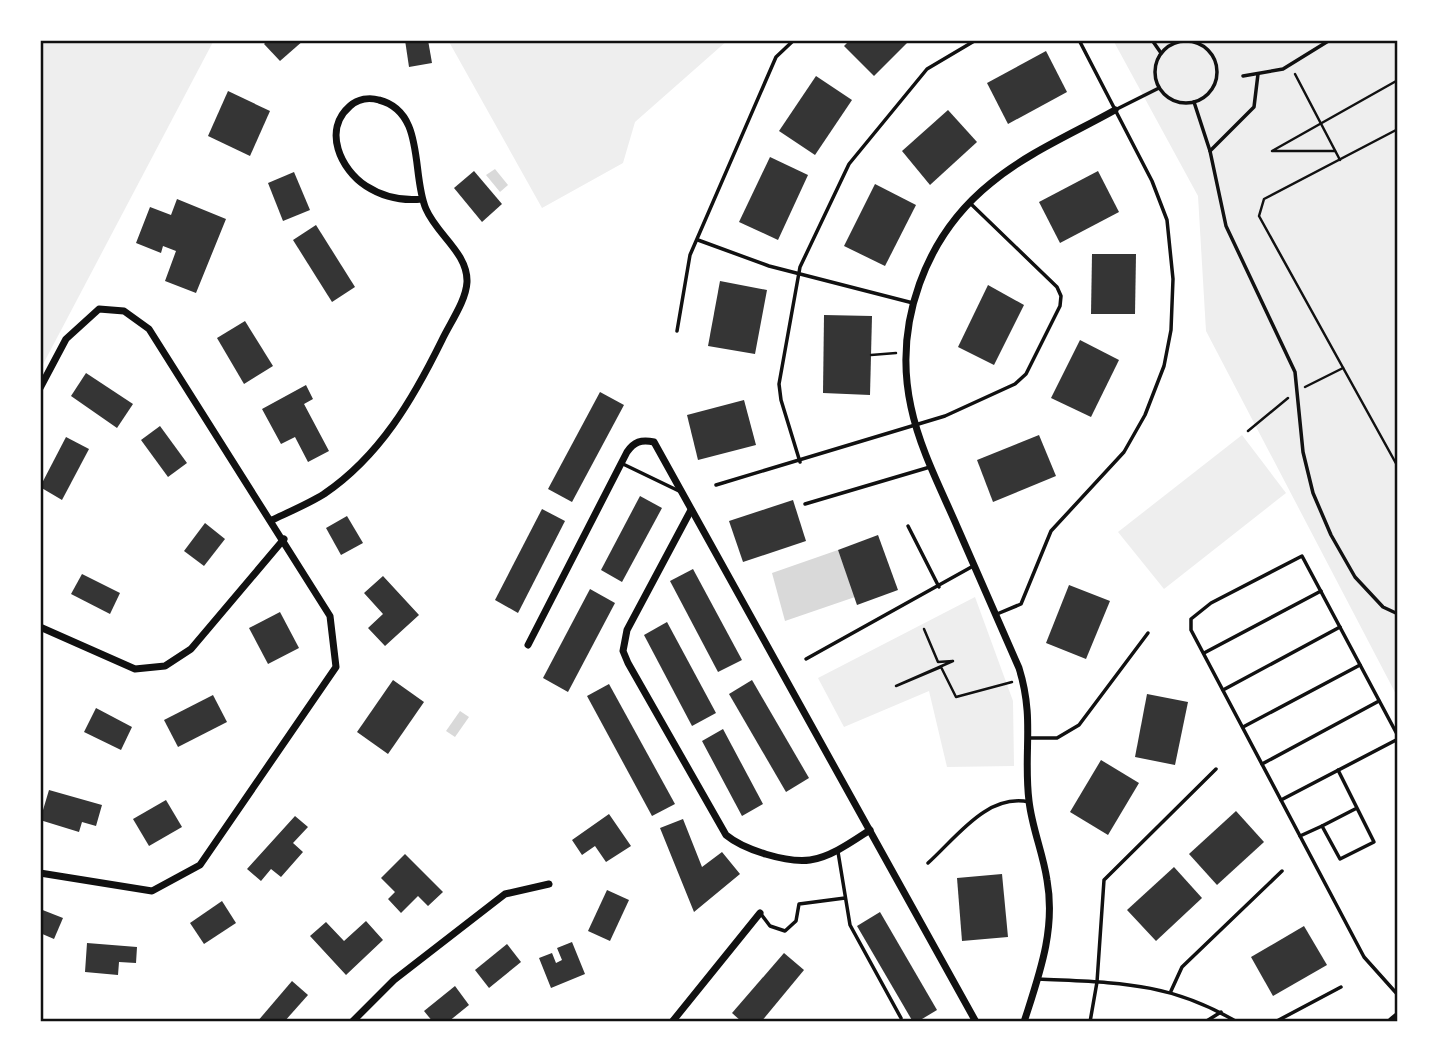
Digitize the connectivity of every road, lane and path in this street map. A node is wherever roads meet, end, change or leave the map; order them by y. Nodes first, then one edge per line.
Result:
1 (794, 40) edge
2 (976, 40) edge
3 (1079, 40) edge
4 (1152, 40) edge
5 (1329, 40) edge
6 (1194, 41) edge
7 (1161, 53) junction
8 (1290, 65) junction
9 (1258, 74) junction
10 (1243, 76) dead end
11 (1398, 80) edge
12 (1159, 88) junction
13 (1194, 102) junction
14 (1115, 110) junction
15 (1321, 124) junction
16 (1398, 129) edge
17 (1210, 151) junction
18 (1335, 151) junction
19 (1340, 160) junction
20 (422, 199) junction
21 (969, 203) junction
22 (698, 240) junction
23 (798, 275) junction
24 (913, 303) junction
25 (677, 331) dead end
26 (906, 353) junction
27 (871, 355) dead end
28 (40, 388) edge
29 (916, 425) junction
30 (800, 462) junction
31 (621, 463) junction
32 (931, 467) junction
33 (1398, 467) edge
34 (716, 485) dead end
35 (681, 492) junction
36 (805, 504) dead end
37 (691, 510) junction
38 (272, 520) junction
39 (908, 526) dead end
40 (284, 539) junction
41 (975, 565) junction
42 (939, 587) junction
43 (1321, 591) junction
44 (1398, 614) edge
45 (996, 615) junction
46 (40, 627) edge
47 (1340, 627) junction
48 (924, 629) dead end
49 (1148, 633) dead end
50 (528, 645) dead end
51 (1203, 653) junction
52 (806, 659) dead end
53 (1360, 665) junction
54 (1022, 679) junction
55 (1223, 690) junction
56 (1379, 701) junction
57 (1242, 727) junction
58 (1030, 738) junction
59 (1398, 738) edge
60 (1262, 764) junction
61 (1216, 769) dead end
62 (1338, 770) junction
63 (1281, 800) junction
64 (1029, 802) junction
65 (1357, 808) junction
66 (1322, 826) junction
67 (870, 831) junction
68 (1300, 836) junction
69 (837, 850) junction
70 (928, 863) dead end
71 (1282, 871) dead end
72 (40, 873) edge
73 (549, 884) dead end
74 (845, 898) junction
75 (760, 913) joint
76 (1038, 979) junction
77 (1097, 982) junction
78 (1341, 987) dead end
79 (1171, 991) junction
80 (1398, 995) edge
81 (1221, 1012) junction
82 (1398, 1017) edge
83 (901, 1018) dead end
84 (352, 1022) edge
85 (672, 1022) edge
86 (976, 1022) edge
87 (1024, 1022) edge
88 (1090, 1022) edge
89 (1205, 1022) edge
90 (1237, 1022) edge
91 (1275, 1022) edge
92 (1392, 1022) edge

1 - 22 lane
2 - 23 lane
3 - 14 lane
4 - 7 lane
5 - 8 lane
6 - 7 lane
6 - 13 lane
7 - 12 lane
8 - 9 lane
8 - 15 path
9 - 10 lane
9 - 17 lane
11 - 15 path
12 - 13 lane
12 - 14 lane
13 - 17 lane
14 - 21 street
14 - 45 lane
15 - 18 path
15 - 18 path
16 - 19 path
17 - 44 lane
18 - 19 path
19 - 33 path
20 - 20 street
20 - 38 street
21 - 24 street
21 - 29 lane
22 - 23 lane
22 - 25 lane
23 - 24 lane
23 - 30 lane
24 - 26 street
26 - 27 path
26 - 29 street
28 - 38 street
29 - 30 lane
29 - 32 street
30 - 34 lane
31 - 35 lane
31 - 35 street
31 - 50 street
32 - 36 lane
32 - 41 street
35 - 37 street
37 - 67 street
37 - 69 street
38 - 40 street
39 - 42 lane
40 - 46 street
40 - 72 street
41 - 42 lane
41 - 45 street
42 - 52 lane
43 - 47 lane
43 - 51 lane
43 - 51 lane
45 - 54 street
47 - 53 lane
47 - 55 lane
48 - 54 path
49 - 58 lane
51 - 55 lane
53 - 56 lane
53 - 57 lane
54 - 58 street
55 - 57 lane
56 - 59 lane
56 - 60 lane
57 - 60 lane
58 - 64 street
59 - 62 lane
60 - 63 lane
61 - 77 lane
62 - 63 lane
62 - 65 lane
63 - 68 lane
64 - 70 lane
64 - 76 street
65 - 66 lane
65 - 66 lane
66 - 68 lane
67 - 69 street
67 - 86 street
68 - 80 lane
69 - 74 lane
71 - 79 lane
73 - 84 street
74 - 75 lane
74 - 83 lane
75 - 85 street
76 - 77 lane
76 - 87 street
77 - 79 lane
77 - 88 lane
78 - 91 lane
79 - 81 lane
81 - 89 lane
81 - 90 lane
82 - 92 main road

